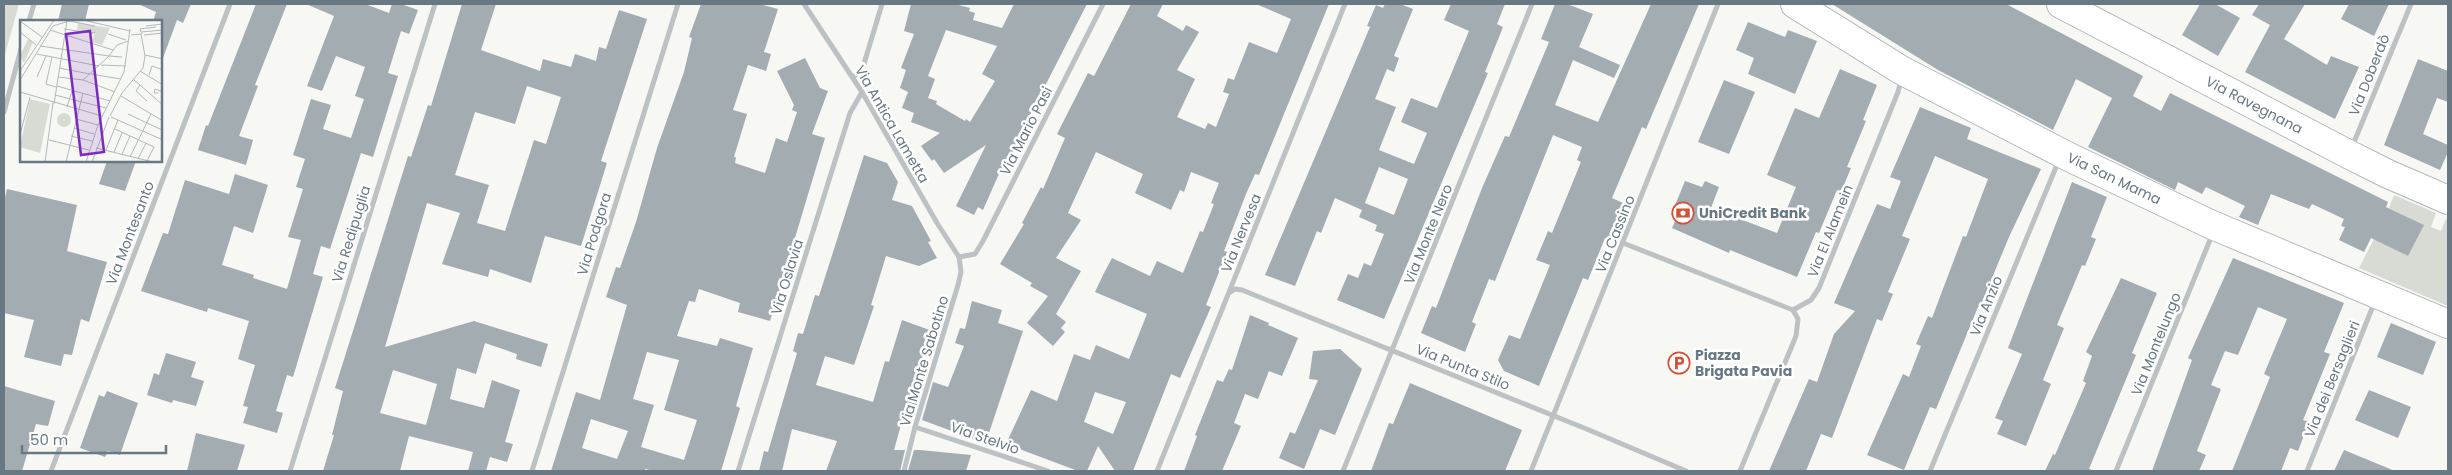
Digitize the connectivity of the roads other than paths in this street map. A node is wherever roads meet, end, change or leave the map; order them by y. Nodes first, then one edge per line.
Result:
1 (34, 4) edge
2 (230, 4) edge
3 (435, 4) edge
4 (678, 4) edge
5 (804, 4) edge
6 (882, 4) edge
7 (1103, 4) edge
8 (1345, 4) edge
9 (1532, 4) edge
10 (1718, 4) edge
11 (1795, 4) edge
12 (2061, 4) edge
13 (2411, 4) edge
14 (29, 20) edge
15 (20, 53) edge
16 (1901, 70) junction
17 (853, 78) junction
18 (862, 92) junction
19 (4, 112) edge
20 (2348, 154) junction
21 (2069, 157) junction
22 (2448, 200) edge
23 (2210, 224) junction
24 (1623, 243) junction
25 (959, 257) junction
26 (1230, 292) junction
27 (2377, 296) junction
28 (1793, 310) junction
29 (2448, 324) edge
30 (1393, 352) junction
31 (1553, 416) junction
32 (915, 427) junction
33 (52, 471) edge
34 (290, 471) edge
35 (532, 471) edge
36 (738, 471) edge
37 (904, 471) edge
38 (1048, 471) edge
39 (1157, 471) edge
40 (1343, 471) edge
41 (1531, 471) edge
42 (1686, 471) edge
43 (1740, 471) edge
44 (1930, 471) edge
45 (2116, 471) edge
46 (2307, 471) edge

1 - 14 street
2 - 33 street, Via Montesanto
3 - 34 street, Via Redipuglia
4 - 35 street, Via Podgora
5 - 17 street, Via Antica Lametta
6 - 17 street
7 - 25 street, Via Mario Pasi
8 - 26 street, Via Nervesa
9 - 30 street, Via Monte Nero
10 - 24 street, Via Cassino
11 - 16 street, Via San Mama
12 - 20 street, Via Ravegnana
13 - 20 street, Via Doberdò
15 - 19 street
16 - 21 street, Via San Mama
16 - 28 street, Via El Alamein
17 - 18 street, Via Antica Lametta
18 - 25 street, Via Antica Lametta
18 - 36 street, Via Oslavia
20 - 22 street, Via Ravegnana
21 - 23 street, Via San Mama
21 - 44 street, Via Anzio
23 - 27 street, Via San Mama
23 - 45 street, Via Montelungo
24 - 28 street
24 - 31 street, Via Cassino
25 - 32 street, Via Monte Sabotino
26 - 30 street, Via Punta Stilo
26 - 39 street, Via Nervesa
27 - 29 street, Via San Mama
27 - 46 street, Via dei Bersaglieri
28 - 43 street
30 - 31 street, Via Punta Stilo
30 - 40 street, Via Monte Nero
31 - 41 street, Via Cassino
31 - 42 street, Via Punta Stilo
32 - 37 street, Via Monte Sabotino
32 - 38 street, Via Stelvio

